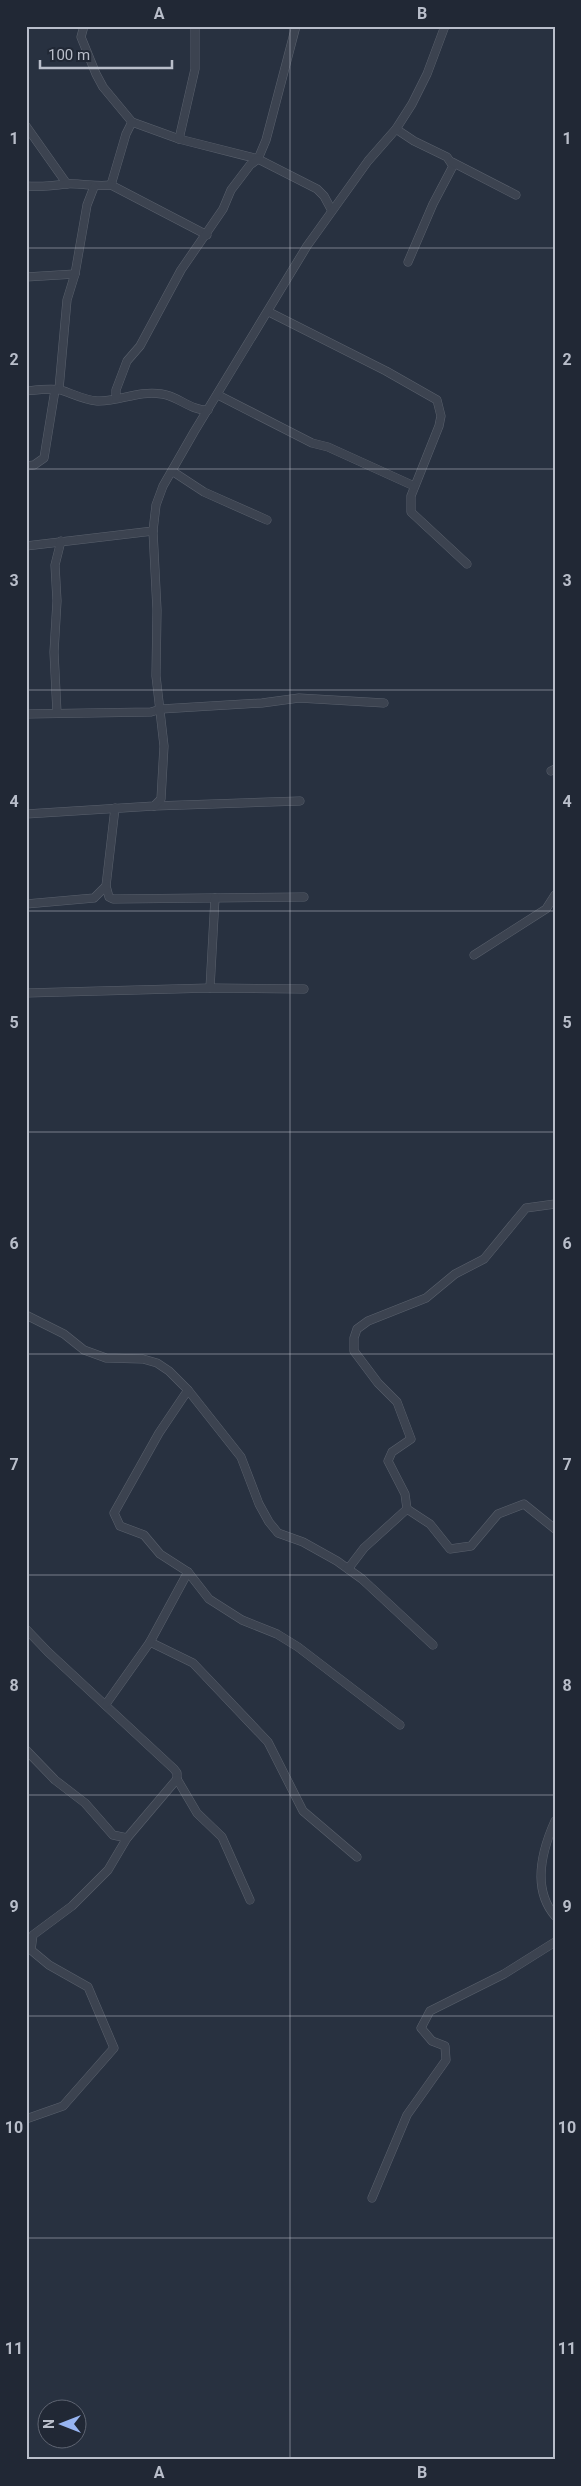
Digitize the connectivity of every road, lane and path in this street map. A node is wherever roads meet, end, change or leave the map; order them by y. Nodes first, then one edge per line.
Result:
1 (84, 26) edge
2 (195, 26) edge
3 (296, 26) edge
4 (445, 26) edge
5 (132, 122) junction
6 (26, 126) edge
7 (396, 129) junction
8 (179, 139) junction
9 (258, 159) junction
10 (452, 162) junction
11 (67, 184) junction
12 (110, 184) junction
13 (26, 186) edge
14 (94, 187) junction
15 (516, 195) dead end
16 (331, 209) junction
17 (207, 235) junction
18 (408, 262) dead end
19 (75, 274) junction
20 (26, 278) edge
21 (269, 312) junction
22 (57, 390) junction
23 (26, 391) edge
24 (218, 395) junction
25 (116, 398) junction
26 (208, 410) junction
27 (26, 466) edge
28 (172, 471) junction
29 (414, 486) junction
30 (267, 520) dead end
31 (153, 531) junction
32 (61, 541) junction
33 (26, 546) edge
34 (467, 564) dead end
35 (384, 703) dead end
36 (161, 709) junction
37 (57, 713) junction
38 (26, 714) edge
39 (300, 802) dead end
40 (154, 806) junction
41 (115, 808) junction
42 (26, 814) edge
43 (106, 886) junction
44 (555, 895) edge
45 (304, 897) dead end
46 (215, 898) junction
47 (26, 904) edge
48 (474, 956) dead end
49 (210, 988) junction
50 (304, 989) dead end
51 (26, 993) edge
52 (555, 1204) edge
53 (26, 1315) edge
54 (188, 1390) junction
55 (407, 1509) junction
56 (555, 1529) edge
57 (348, 1569) junction
58 (188, 1572) junction
59 (26, 1629) edge
60 (150, 1642) junction
61 (434, 1645) dead end
62 (106, 1704) junction
63 (400, 1725) dead end
64 (26, 1750) edge
65 (177, 1778) junction
66 (555, 1821) edge
67 (126, 1838) junction
68 (357, 1856) dead end
69 (250, 1900) dead end
70 (555, 1916) edge
71 (555, 1942) edge
72 (26, 2119) edge
73 (372, 2198) dead end

1 - 5 street
2 - 8 street
3 - 9 street
4 - 7 street
5 - 8 street
5 - 12 street
6 - 11 street
7 - 10 street
7 - 16 street
8 - 9 street
9 - 16 street
9 - 17 street
10 - 15 street
10 - 18 street
11 - 13 street
11 - 14 street
12 - 14 street
12 - 17 street
14 - 19 street
16 - 21 street
17 - 25 street
19 - 20 street
19 - 22 street
21 - 24 street
21 - 29 street
22 - 23 street
22 - 25 street
22 - 27 street
24 - 26 street
24 - 29 street
25 - 26 street
26 - 28 street
28 - 30 street
28 - 31 street
29 - 34 street
31 - 32 street
31 - 36 street
32 - 33 street
32 - 37 street
35 - 36 street
36 - 37 street
36 - 40 street
37 - 38 street
39 - 40 street
40 - 41 street
41 - 42 street
41 - 43 street
43 - 46 street
43 - 47 street
44 - 48 street
45 - 46 street
46 - 49 street
49 - 50 street
49 - 51 street
52 - 55 street
53 - 54 street
54 - 57 street
54 - 58 street
55 - 56 street
55 - 57 street
57 - 61 street
58 - 60 street
58 - 63 street
59 - 62 street
60 - 62 street
60 - 68 street
62 - 65 street
64 - 67 street
65 - 67 street
65 - 69 street
66 - 70 street
67 - 72 street
71 - 73 street

